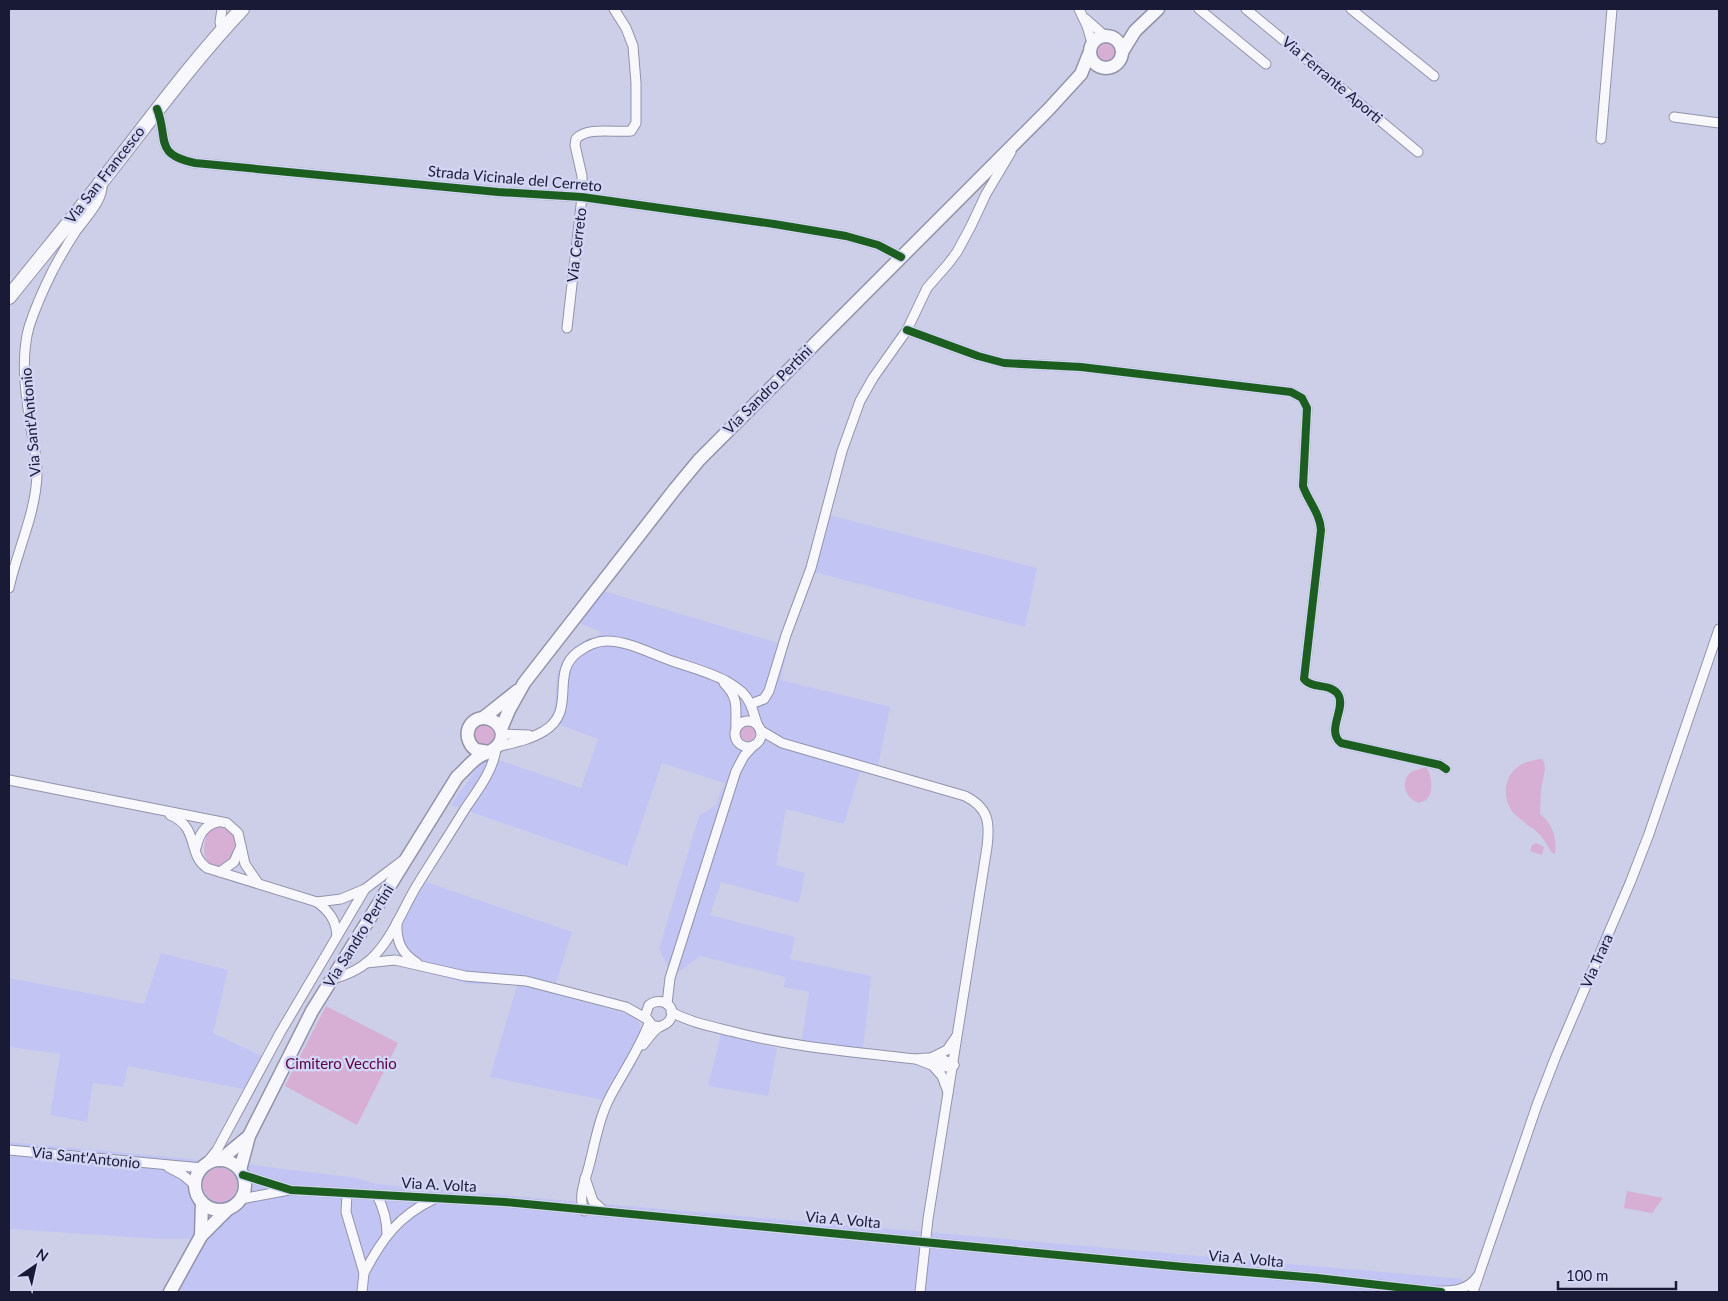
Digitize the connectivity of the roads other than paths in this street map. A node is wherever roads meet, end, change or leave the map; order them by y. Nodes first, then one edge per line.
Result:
1 (222, 9) edge
2 (242, 9) edge
3 (614, 9) edge
4 (1079, 9) edge
5 (1149, 9) edge
6 (1158, 9) edge
7 (1199, 9) edge
8 (1246, 9) edge
9 (1351, 9) edge
10 (1612, 9) edge
11 (1084, 17) junction
12 (222, 30) junction
13 (1106, 36) junction
14 (1090, 49) junction
15 (1122, 52) junction
16 (1266, 64) dead end
17 (1102, 68) junction
18 (1434, 76) dead end
19 (1074, 82) junction
20 (157, 109) junction
21 (1674, 117) dead end
22 (1719, 123) edge
23 (1601, 139) dead end
24 (1016, 143) junction
25 (1418, 152) dead end
26 (102, 182) junction
27 (582, 197) junction
28 (901, 257) junction
29 (9, 297) edge
30 (567, 328) dead end
31 (907, 330) junction
32 (9, 588) edge
33 (1719, 629) edge
34 (716, 677) junction
35 (521, 688) junction
36 (752, 704) junction
37 (483, 718) junction
38 (736, 728) junction
39 (759, 728) junction
40 (502, 731) junction
41 (539, 734) junction
42 (468, 740) junction
43 (738, 741) junction
44 (782, 743) junction
45 (755, 744) junction
46 (494, 749) junction
47 (1446, 770) dead end
48 (736, 771) junction
49 (457, 777) junction
50 (9, 780) edge
51 (160, 811) junction
52 (223, 822) junction
53 (241, 845) junction
54 (196, 848) junction
55 (414, 849) junction
56 (220, 872) junction
57 (258, 883) junction
58 (365, 889) junction
59 (316, 902) junction
60 (397, 920) junction
61 (337, 937) junction
62 (366, 963) junction
63 (427, 967) junction
64 (670, 978) junction
65 (332, 979) junction
66 (652, 1003) junction
67 (626, 1007) junction
68 (669, 1008) junction
69 (648, 1021) junction
70 (695, 1022) junction
71 (663, 1026) junction
72 (958, 1029) junction
73 (636, 1052) junction
74 (933, 1062) junction
75 (954, 1066) junction
76 (948, 1100) junction
77 (249, 1136) junction
78 (9, 1150) edge
79 (220, 1160) junction
80 (164, 1165) junction
81 (204, 1167) junction
82 (242, 1172) junction
83 (195, 1185) junction
84 (291, 1190) junction
85 (585, 1192) junction
86 (347, 1194) junction
87 (377, 1195) junction
88 (241, 1199) junction
89 (434, 1199) junction
90 (202, 1202) junction
91 (563, 1208) junction
92 (228, 1209) junction
93 (584, 1211) junction
94 (606, 1212) junction
95 (387, 1234) junction
96 (201, 1236) junction
97 (926, 1242) junction
98 (1485, 1258) junction
99 (364, 1273) junction
100 (170, 1292) edge
101 (362, 1292) edge
102 (920, 1292) edge
103 (1439, 1292) edge
104 (1473, 1292) edge

1 - 12 street
2 - 12 main road, Via San Francesco
3 - 27 street, Via Cerreto
4 - 11 street
5 - 13 main road
6 - 15 main road, Via Sandro Pertini
7 - 16 street
8 - 25 street, Via Ferrante Aporti
9 - 18 street
10 - 23 street
11 - 13 street
11 - 14 street
12 - 20 main road, Via San Francesco
13 - 14 main road
13 - 15 main road
14 - 17 main road
14 - 19 main road, Via Sandro Pertini
15 - 17 main road, Via Sandro Pertini
17 - 19 main road, Via Sandro Pertini
19 - 24 main road, Via Sandro Pertini
20 - 26 main road, Via San Francesco
20 - 27 street, Strada Vicinale del Cerreto
21 - 22 street
24 - 28 main road, Via Sandro Pertini
24 - 31 street
26 - 29 main road, Via San Francesco
26 - 32 street, Via Sant'Antonio
27 - 28 street, Strada Vicinale del Cerreto
27 - 30 street, Via Cerreto
28 - 35 main road, Via Sandro Pertini
31 - 36 street
31 - 47 street
33 - 98 street, Via Trara
34 - 36 street
34 - 38 street
34 - 41 street
35 - 37 main road
35 - 40 main road, Via Sandro Pertini
36 - 39 street
37 - 40 main road
37 - 42 main road
38 - 39 street
38 - 43 street
39 - 44 street
39 - 45 street
40 - 41 street
40 - 46 main road, Via Sandro Pertini
41 - 46 street
42 - 46 main road
42 - 49 main road
43 - 45 street
43 - 48 street
44 - 45 street
44 - 72 street
45 - 48 street
46 - 49 main road, Via Sandro Pertini
46 - 60 street
48 - 64 street
49 - 55 main road, Via Sandro Pertini
50 - 51 street
51 - 52 street
51 - 54 street
52 - 53 street
52 - 54 street
53 - 56 street
53 - 57 street
54 - 56 street
55 - 58 street
55 - 65 main road, Via Sandro Pertini
56 - 57 street
57 - 59 street
58 - 59 street
58 - 61 street
59 - 61 street
60 - 62 street
60 - 63 street
61 - 81 street
62 - 63 street
62 - 65 street
63 - 67 street
64 - 66 street
64 - 68 street
65 - 77 main road, Via Sandro Pertini
66 - 67 street
66 - 68 street
66 - 69 street
67 - 69 street
68 - 70 street
68 - 71 street
69 - 71 street
69 - 73 street
70 - 71 street
70 - 74 street
71 - 73 street
72 - 74 street
72 - 75 street
73 - 85 street
74 - 75 street
74 - 76 street
75 - 76 street
76 - 97 street
77 - 79 main road, Via Sandro Pertini
77 - 82 main road, Via Sandro Pertini
78 - 80 street, Via Sant'Antonio
79 - 81 main road
79 - 82 main road
80 - 81 street, Via Sant'Antonio
80 - 83 street, Via Sant'Antonio
81 - 83 main road
82 - 84 street, Via A. Volta
82 - 88 main road
83 - 90 main road
84 - 86 street, Via A. Volta
84 - 88 street, Via A. Volta
85 - 91 street
85 - 93 street
85 - 94 street
86 - 87 street, Via A. Volta
86 - 99 street
87 - 89 street, Via A. Volta
87 - 95 street
88 - 92 main road
89 - 91 street, Via A. Volta
89 - 95 street
90 - 92 main road
90 - 96 main road
91 - 93 street, Via A. Volta
92 - 96 main road
93 - 94 street, Via A. Volta
94 - 97 street, Via A. Volta
95 - 99 street
96 - 100 main road
97 - 102 street
97 - 103 street, Via A. Volta
98 - 103 street, Via A. Volta
98 - 104 street, Via Trara
99 - 101 street

